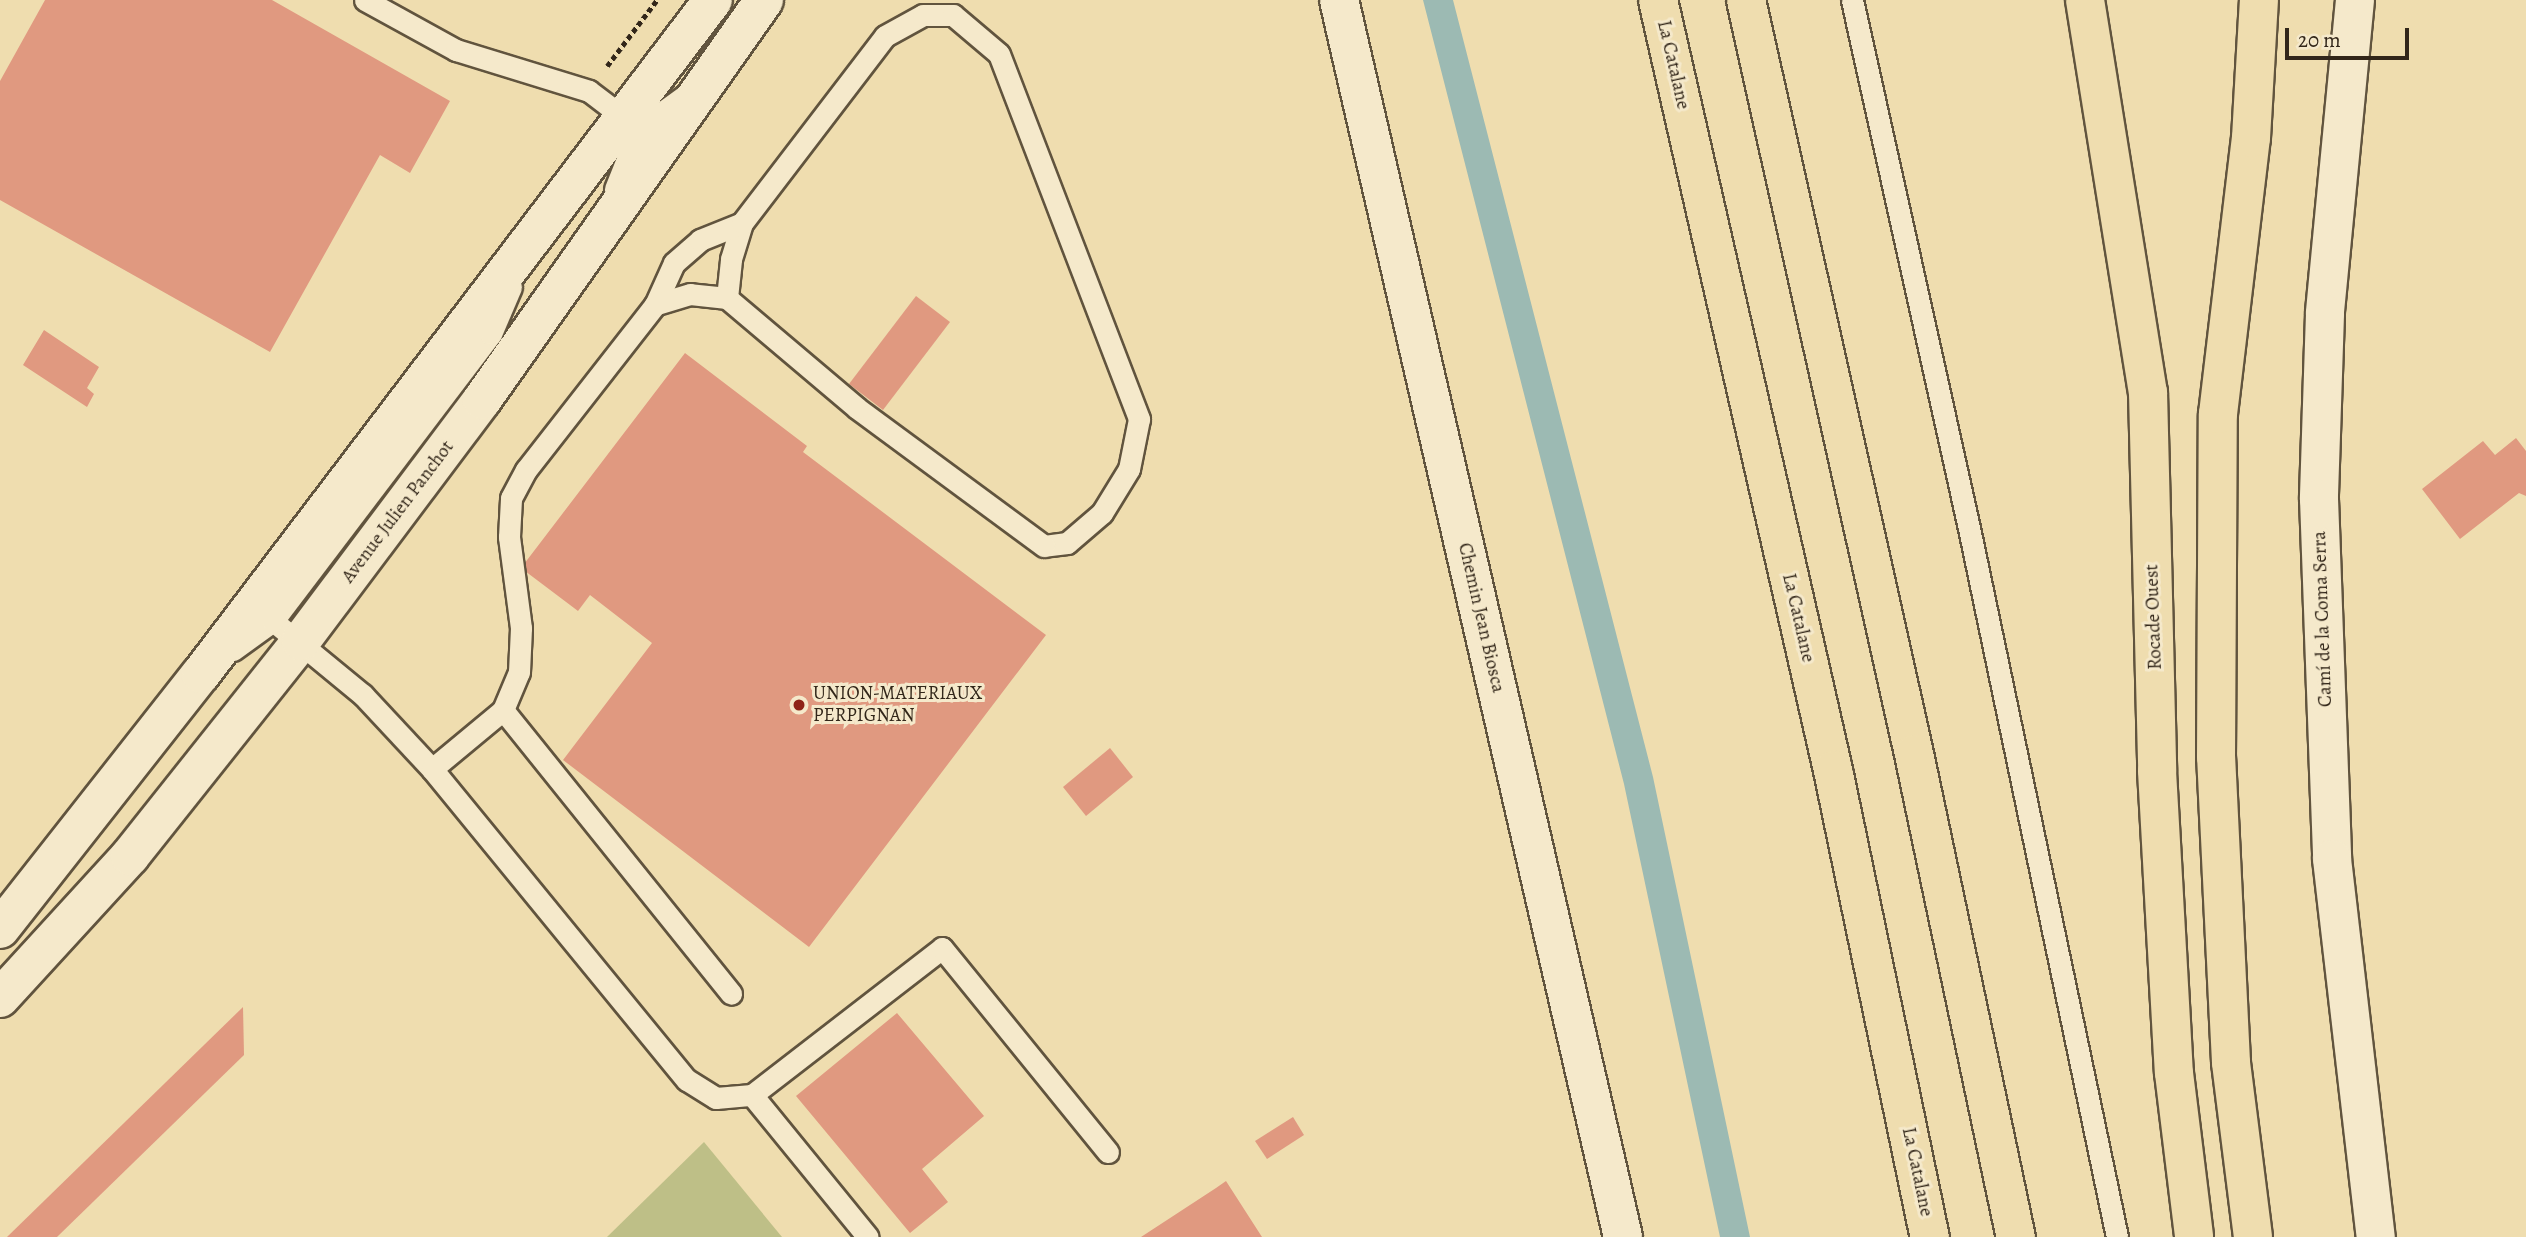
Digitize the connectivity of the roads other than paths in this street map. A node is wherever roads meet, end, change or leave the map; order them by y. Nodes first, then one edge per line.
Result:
1 (365, 0) edge
2 (713, 0) edge
3 (764, 0) edge
4 (1339, 0) edge
5 (1658, 0) edge
6 (1745, 0) edge
7 (1852, 0) edge
8 (2085, 0) edge
9 (2259, 0) edge
10 (2355, 0) edge
11 (701, 84) junction
12 (633, 123) junction
13 (742, 223) junction
14 (597, 233) junction
15 (530, 243) junction
16 (727, 298) junction
17 (654, 305) junction
18 (287, 631) junction
19 (201, 674) junction
20 (503, 710) junction
21 (432, 769) junction
22 (0, 929) edge
23 (731, 995) dead end
24 (0, 998) edge
25 (752, 1095) junction
26 (1108, 1152) dead end
27 (868, 1237) edge
28 (1623, 1237) edge
29 (1930, 1237) edge
30 (2016, 1237) edge
31 (2117, 1237) edge
32 (2194, 1237) edge
33 (2253, 1237) edge
34 (2376, 1237) edge

1 - 12 lane
2 - 12 street
3 - 11 street, Avenue Julien Panchot
4 - 28 street, Chemin Jean Biosca
5 - 29 highway, La Catalane
6 - 30 highway
7 - 31 lane
8 - 32 highway, Rocade Ouest
9 - 33 highway
10 - 34 street, Camí de la Coma Serra
11 - 12 lane
11 - 14 street, Avenue Julien Panchot
12 - 14 lane
12 - 15 street
13 - 16 lane
13 - 16 lane
13 - 17 lane
14 - 18 street, Avenue Julien Panchot
15 - 18 lane
15 - 19 street
16 - 17 lane
17 - 20 lane
18 - 19 lane
18 - 21 lane
18 - 24 street, Avenue Julien Panchot
19 - 22 street
20 - 21 lane
20 - 23 lane
21 - 25 lane
25 - 26 lane
25 - 27 lane

